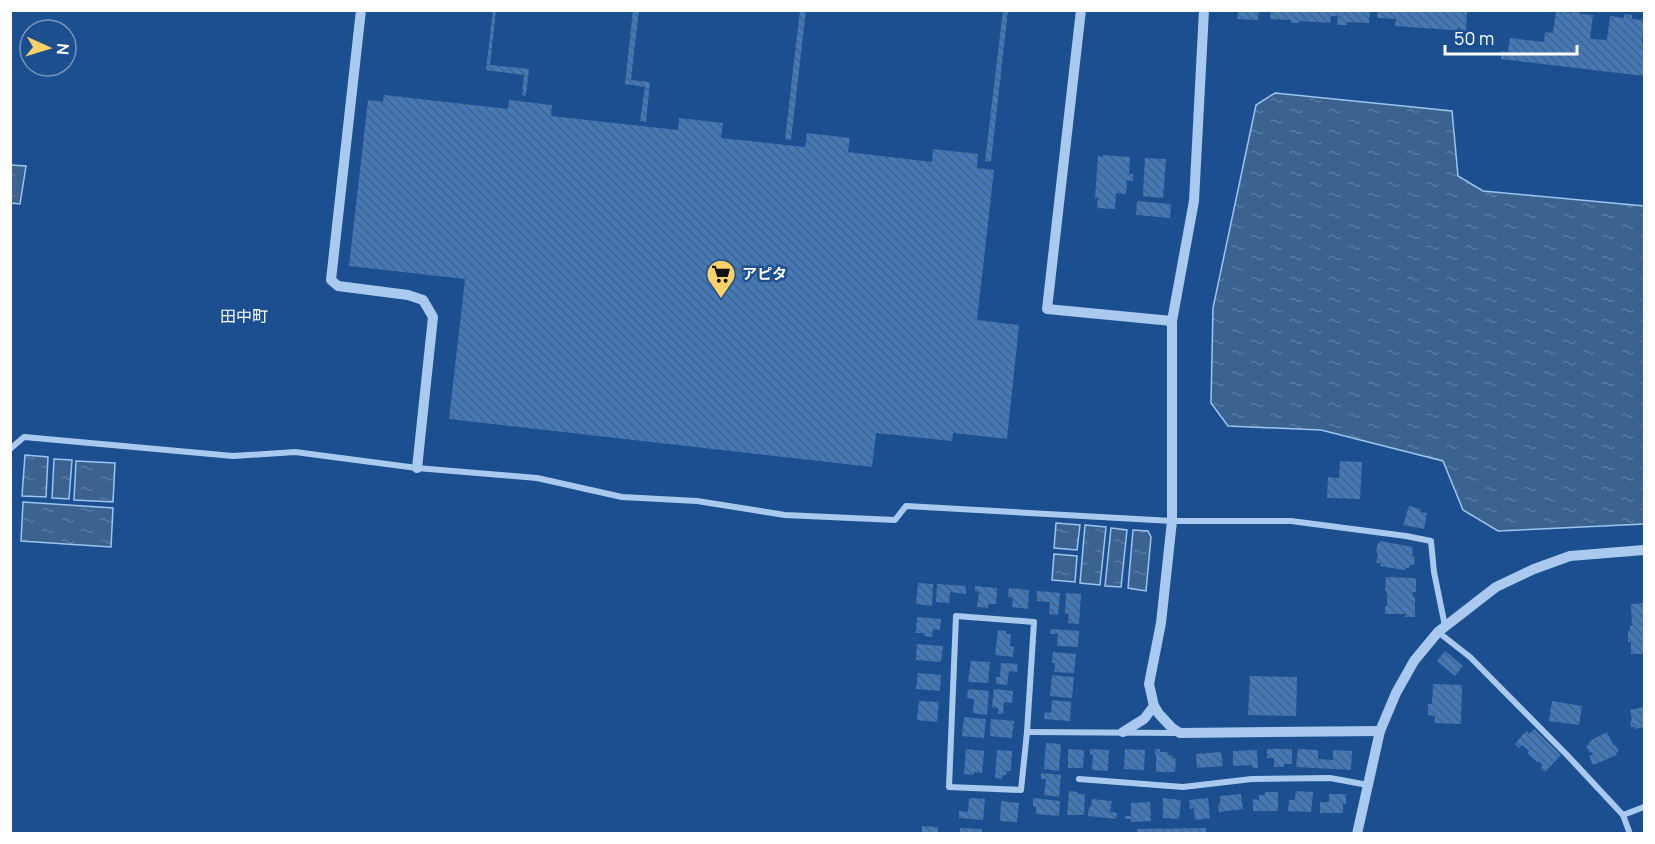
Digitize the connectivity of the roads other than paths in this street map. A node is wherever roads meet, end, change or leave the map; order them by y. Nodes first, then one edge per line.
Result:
1 (361, 10) edge
2 (1081, 10) edge
3 (1204, 10) edge
4 (1172, 321) junction
5 (10, 449) edge
6 (417, 468) junction
7 (1172, 521) junction
8 (1644, 550) edge
9 (1442, 629) junction
10 (1154, 706) junction
11 (1380, 731) junction
12 (1028, 732) junction
13 (1123, 732) junction
14 (1180, 734) junction
15 (1079, 779) dead end
16 (1368, 785) junction
17 (1644, 807) edge
18 (1623, 815) junction
19 (1357, 834) edge
20 (1630, 834) edge

1 - 6 street
2 - 4 street
3 - 4 street
4 - 7 street
5 - 6 street
6 - 7 street
7 - 9 street
7 - 10 street
8 - 9 street
9 - 11 street
9 - 18 street
10 - 13 street
10 - 14 street
11 - 14 street
11 - 16 street
12 - 12 street
12 - 13 street
13 - 14 street
15 - 16 street
16 - 19 street
17 - 18 street
18 - 20 street

